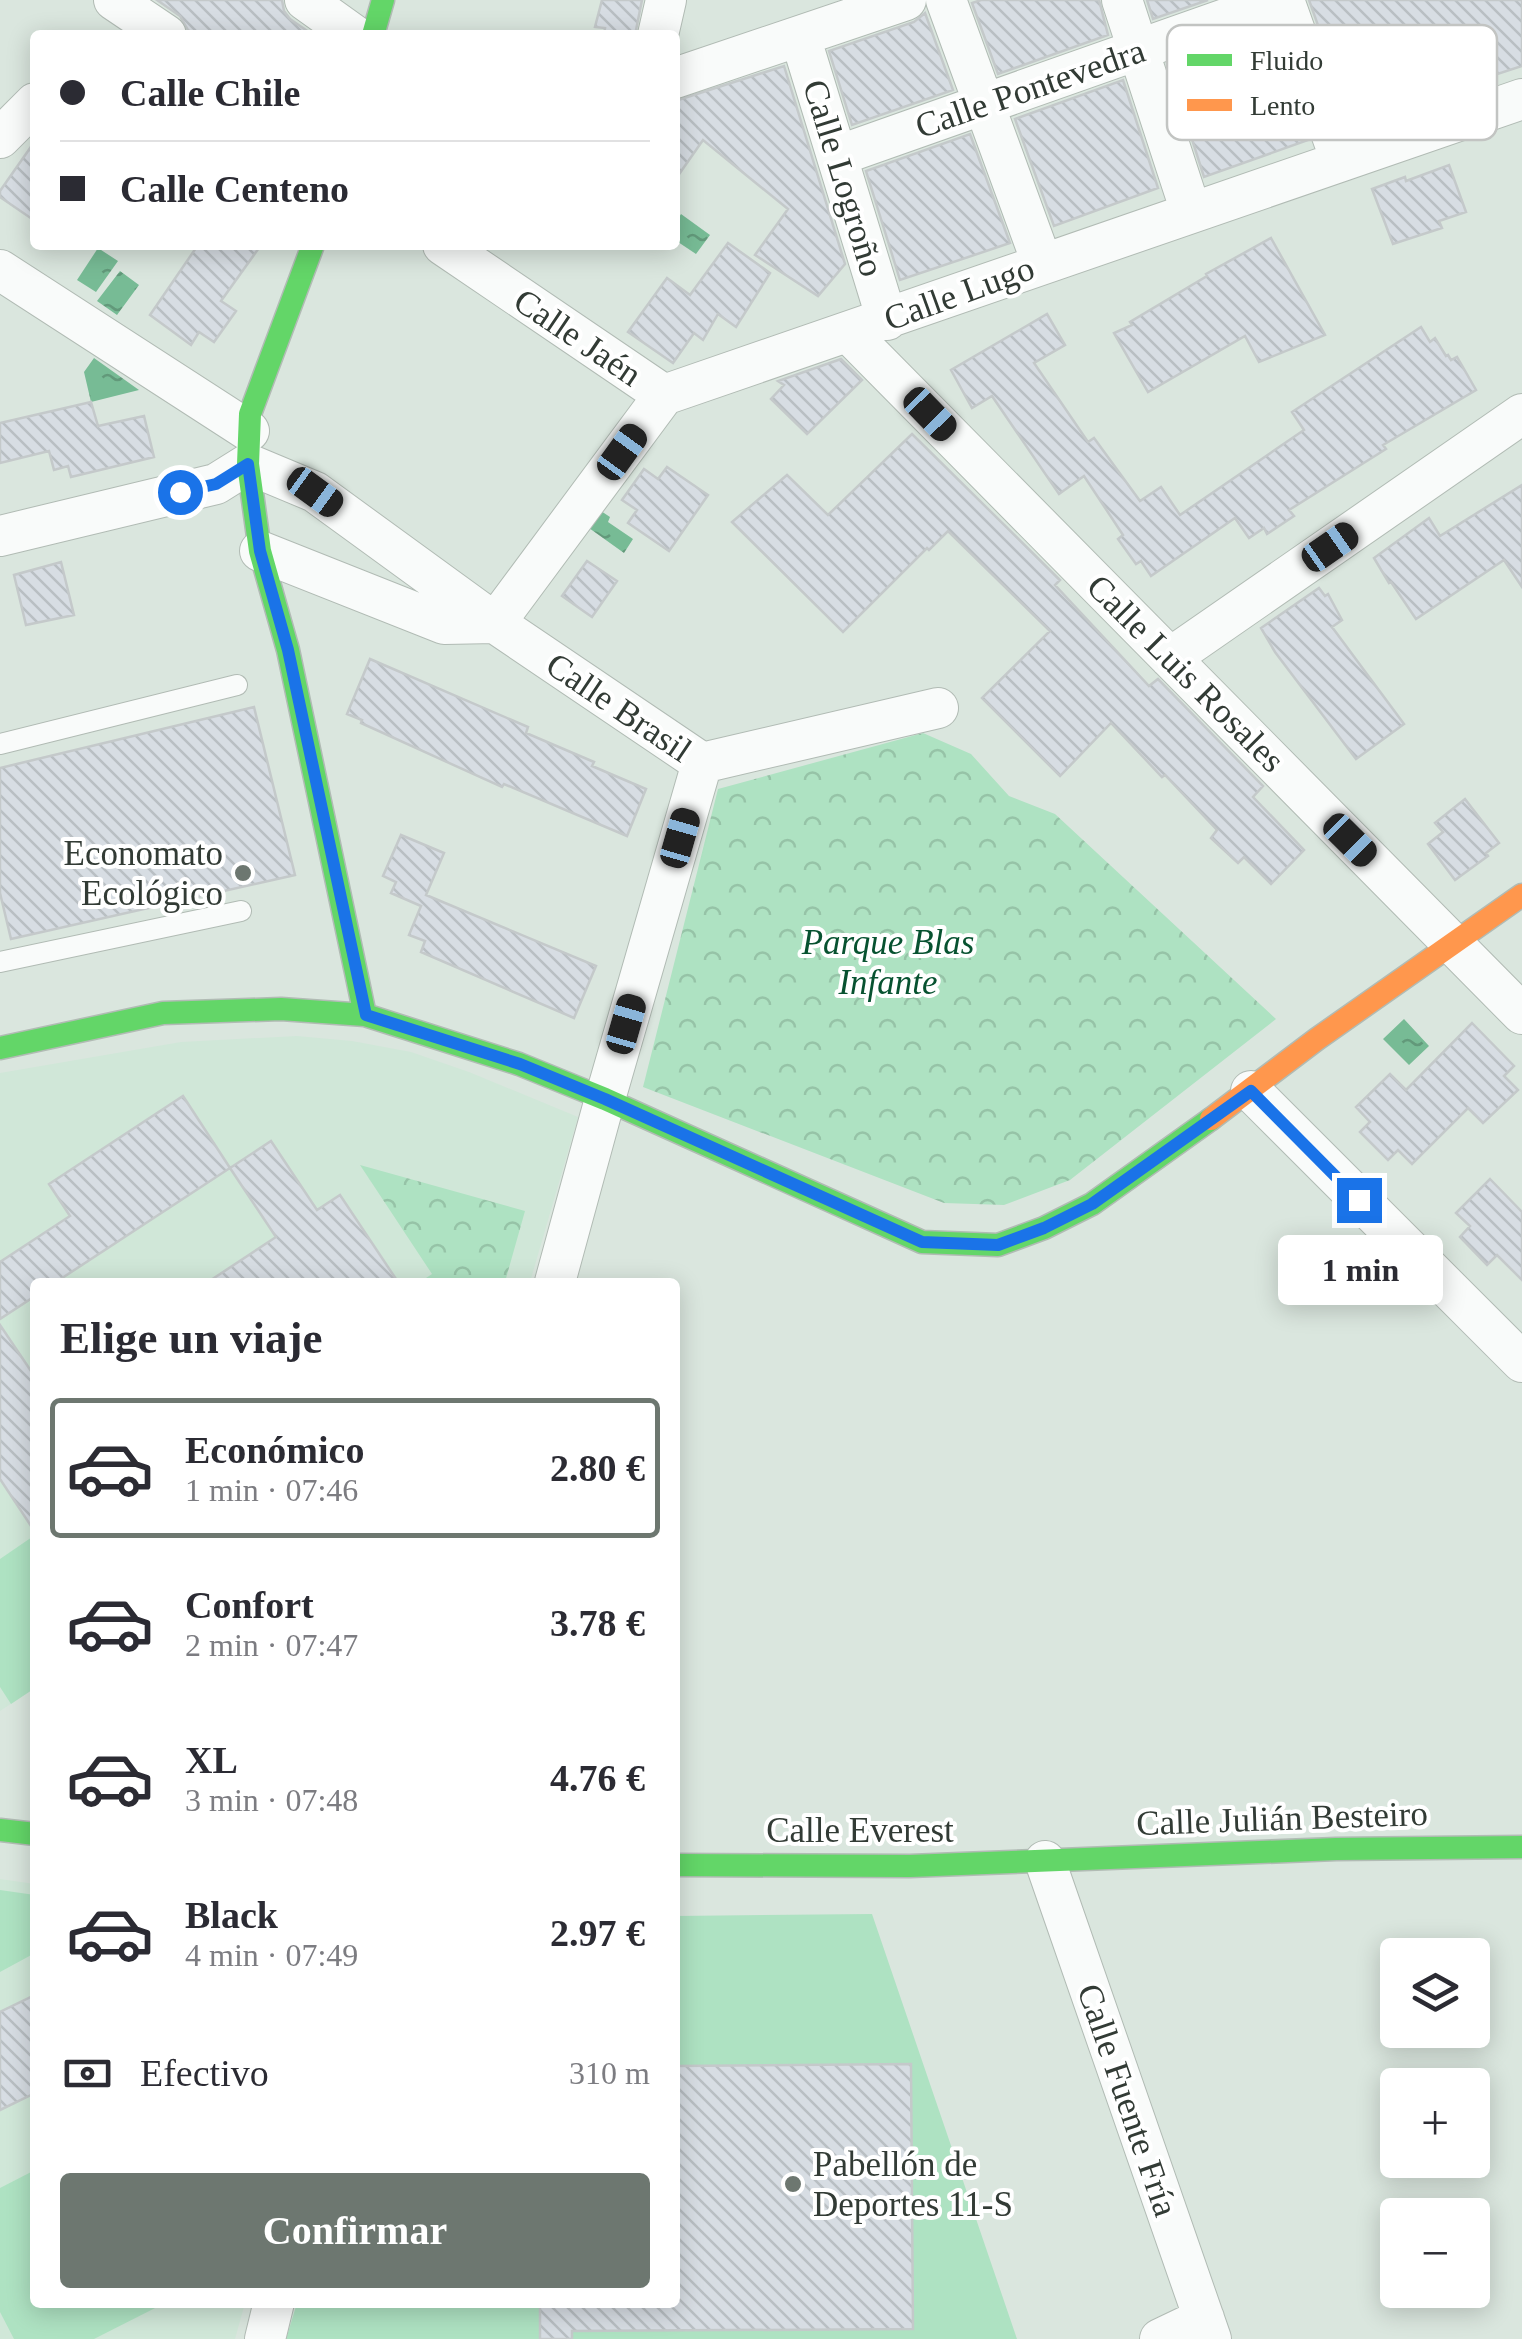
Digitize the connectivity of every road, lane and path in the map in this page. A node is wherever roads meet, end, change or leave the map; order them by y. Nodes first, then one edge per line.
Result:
1 (304, 0) edge
2 (383, 0) edge
3 (666, 0) edge
4 (906, 0) edge
5 (946, 0) edge
6 (1122, 0) edge
7 (1281, 0) edge
8 (121, 11) edge
9 (1210, 25) edge
10 (1291, 25) edge
11 (157, 30) edge
12 (347, 30) edge
13 (374, 30) edge
14 (659, 30) edge
15 (800, 36) junction
16 (1167, 40) edge
17 (1138, 50) junction
18 (680, 76) edge
19 (1522, 99) edge
20 (985, 104) junction
21 (1497, 107) edge
22 (30, 108) edge
23 (0, 138) edge
24 (1167, 139) edge
25 (1167, 140) edge
26 (1334, 140) edge
27 (1401, 140) edge
28 (837, 156) junction
29 (1342, 160) junction
30 (1191, 212) junction
31 (311, 250) edge
32 (451, 250) edge
33 (1042, 263) junction
34 (0, 270) edge
35 (887, 320) junction
36 (850, 333) junction
37 (664, 396) junction
38 (1522, 414) edge
39 (248, 448) junction
40 (0, 536) edge
41 (260, 551) junction
42 (495, 623) junction
43 (1170, 658) junction
44 (237, 686) dead end
45 (938, 708) dead end
46 (0, 744) edge
47 (702, 763) junction
48 (1522, 895) edge
49 (241, 911) dead end
50 (1453, 944) junction
51 (0, 962) edge
52 (1522, 1014) edge
53 (366, 1015) junction
54 (0, 1048) edge
55 (1251, 1091) junction
56 (605, 1099) junction
57 (555, 1278) edge
58 (1522, 1362) edge
59 (0, 1830) edge
60 (30, 1833) edge
61 (1522, 1847) edge
62 (1044, 1861) junction
63 (680, 1865) edge
64 (273, 2308) edge
65 (1207, 2328) edge
66 (265, 2339) edge
67 (1160, 2339) edge

1 - 12 street
2 - 13 street
3 - 14 street
4 - 15 street
5 - 20 street
6 - 17 street
7 - 9 street, Calle Pontevedra
7 - 10 street
8 - 11 street
15 - 18 street
15 - 28 street, Calle Logroño
16 - 17 street, Calle Pontevedra
17 - 20 street, Calle Pontevedra
17 - 24 street
19 - 21 street, Calle Lugo
20 - 28 street, Calle Pontevedra
20 - 33 street
22 - 23 street
25 - 30 street
26 - 29 street
27 - 29 street, Calle Lugo
28 - 35 street, Calle Logroño
29 - 30 street, Calle Lugo
30 - 33 street, Calle Lugo
31 - 39 street
32 - 37 street, Calle Jaén
33 - 35 street, Calle Lugo
34 - 39 street, Calle Brasil
35 - 36 street, Calle Lugo
36 - 37 street, Calle Lugo
36 - 43 street, Calle Luis Rosales
37 - 42 street
38 - 43 street
39 - 40 street
39 - 41 street
39 - 42 street, Calle Brasil
41 - 42 street
41 - 53 street
42 - 47 street, Calle Brasil
43 - 50 street, Calle Luis Rosales
44 - 46 lane
45 - 47 street
47 - 56 street, Calle Brasil
48 - 50 street
49 - 51 lane
50 - 52 street, Calle Luis Rosales
50 - 55 street
53 - 54 street
53 - 56 street
55 - 56 street
55 - 58 street
56 - 57 street, Calle Brasil
59 - 60 street
61 - 62 street, Calle Julián Besteiro
62 - 63 street, Calle Everest
62 - 65 street, Calle Fuente Fría
64 - 66 street
65 - 67 street

